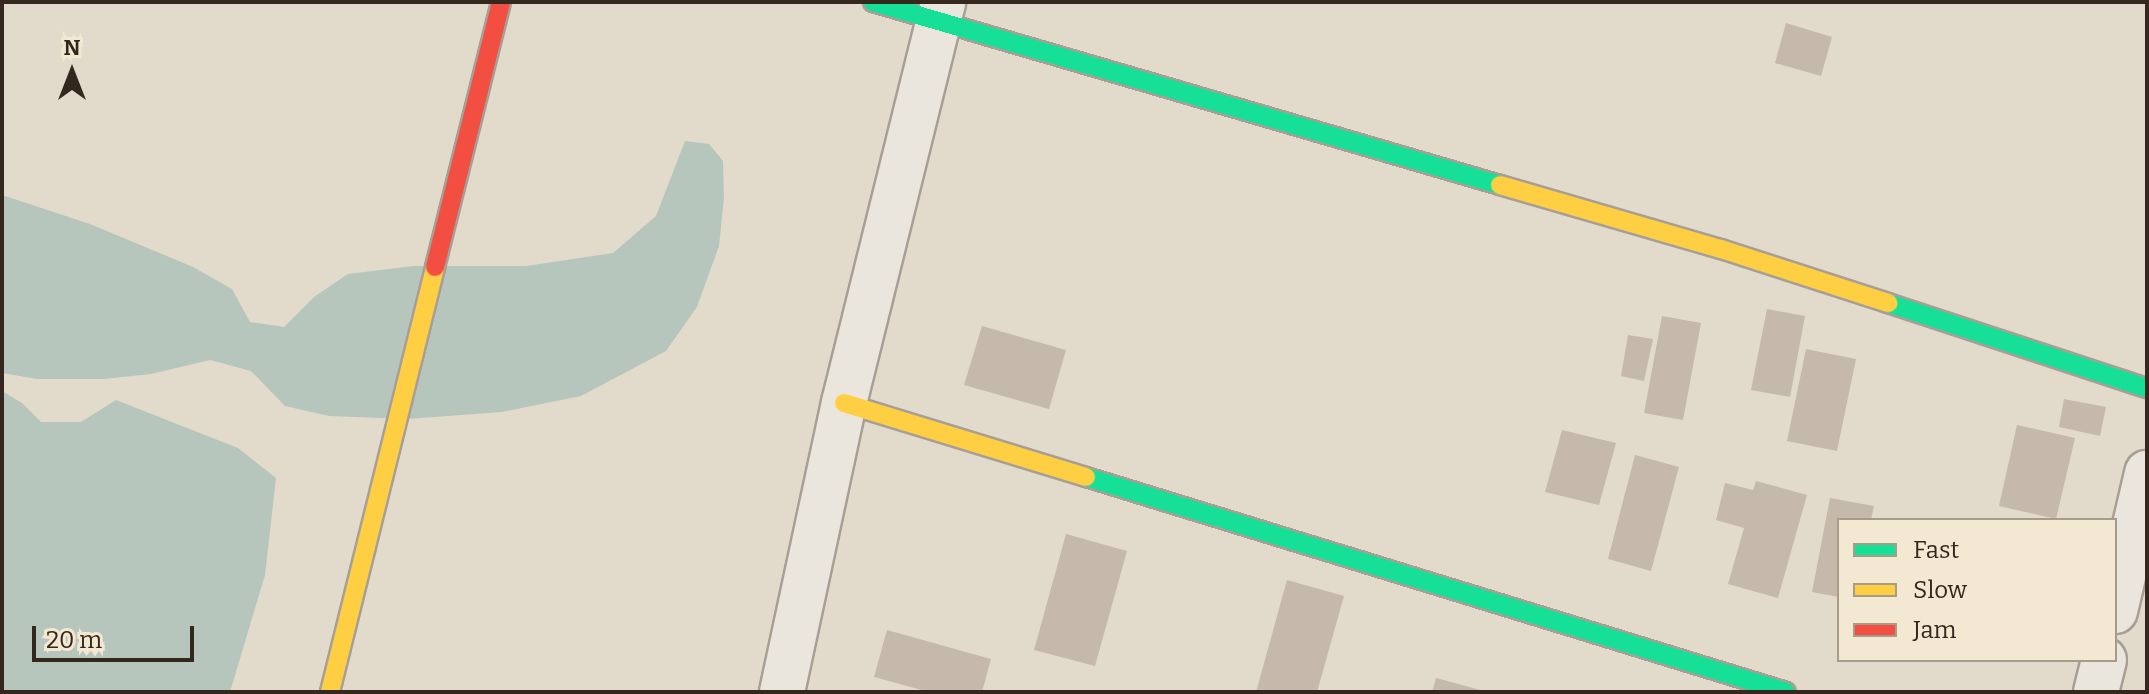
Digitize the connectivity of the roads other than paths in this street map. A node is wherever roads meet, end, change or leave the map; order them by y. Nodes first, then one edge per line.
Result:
1 (501, 2) edge
2 (873, 2) edge
3 (941, 11) edge
4 (2147, 388) edge
5 (844, 403) junction
6 (2147, 473) edge
7 (2117, 602) edge
8 (2104, 662) edge
9 (330, 692) edge
10 (782, 692) edge
11 (1786, 692) edge
12 (2096, 692) edge

1 - 9 street
2 - 3 street
3 - 4 street
3 - 5 street
5 - 10 street
5 - 11 street
6 - 7 street
8 - 12 street

